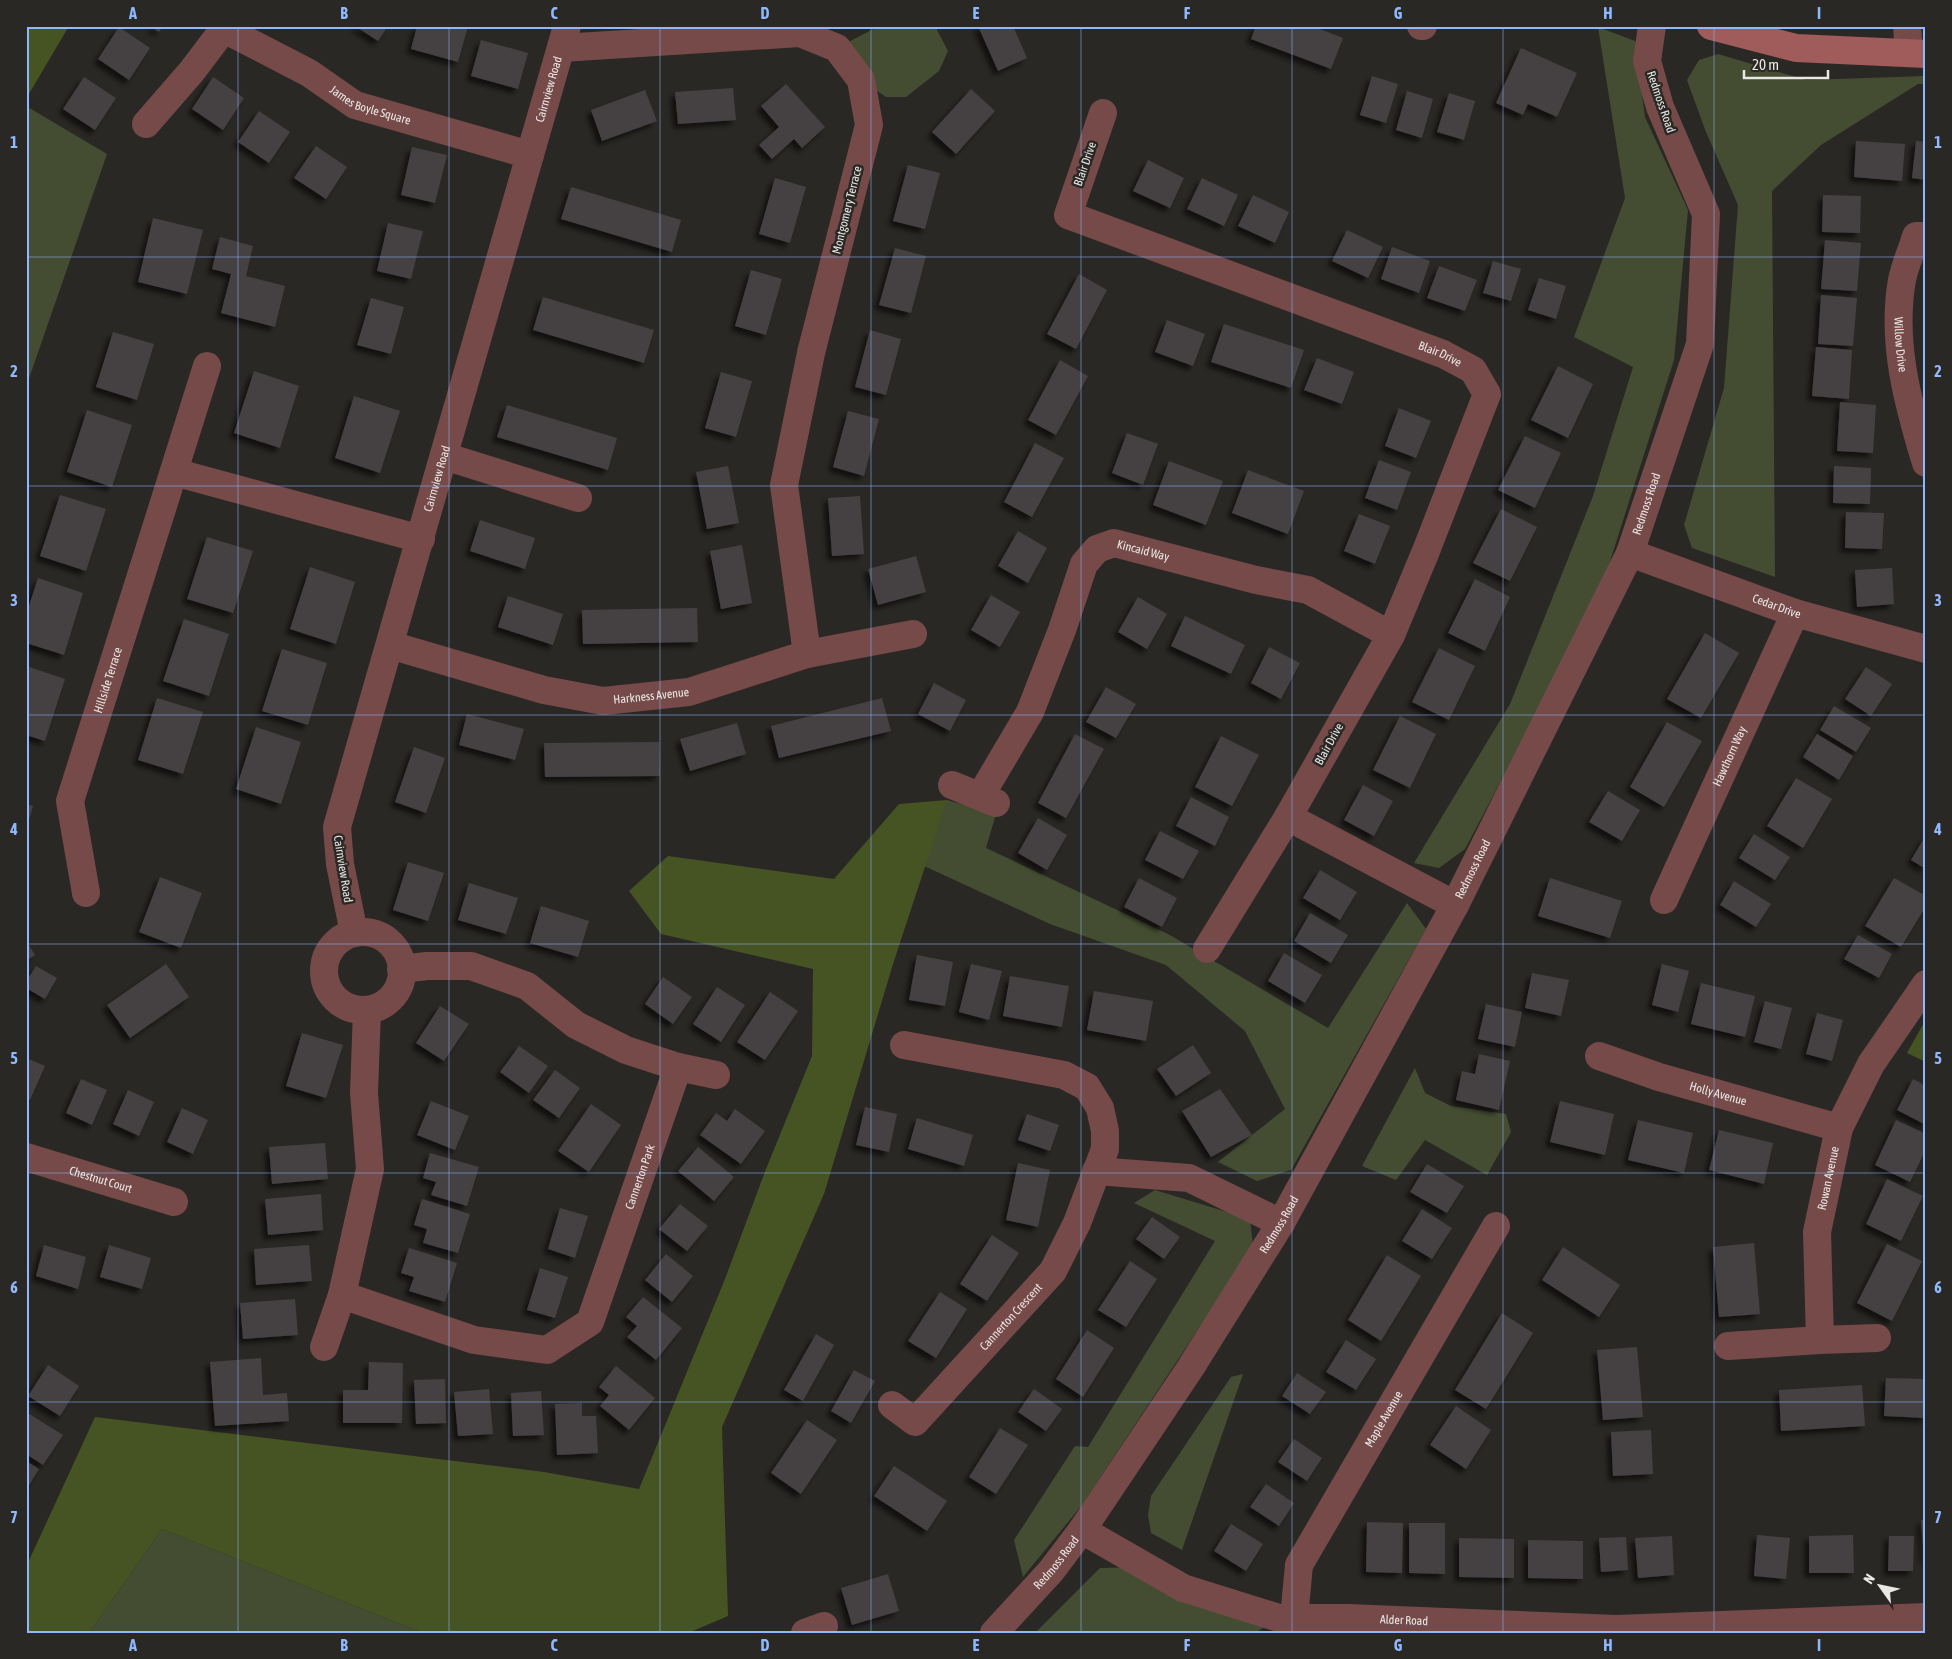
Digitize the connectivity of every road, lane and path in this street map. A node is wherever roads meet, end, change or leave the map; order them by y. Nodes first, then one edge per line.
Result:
1 (1652, 26) edge
2 (1711, 26) edge
3 (1907, 26) edge
4 (225, 28) edge
5 (1775, 34) edge
6 (564, 37) edge
7 (1917, 53) edge
8 (1103, 113) dead end
9 (146, 124) dead end
10 (530, 155) junction
11 (1926, 236) edge
12 (207, 366) dead end
13 (444, 456) junction
14 (1926, 463) edge
15 (174, 472) junction
16 (578, 498) dead end
17 (421, 539) junction
18 (1630, 553) junction
19 (1795, 613) junction
20 (913, 634) dead end
21 (1391, 635) junction
22 (390, 645) junction
23 (1926, 649) edge
24 (807, 654) junction
25 (952, 785) dead end
26 (1288, 817) junction
27 (86, 893) dead end
28 (1664, 900) dead end
29 (1455, 905) junction
30 (354, 933) junction
31 (1207, 949) dead end
32 (401, 969) junction
33 (1926, 984) edge
34 (367, 1010) junction
35 (904, 1045) dead end
36 (1599, 1056) dead end
37 (678, 1067) junction
38 (716, 1075) dead end
39 (1839, 1128) junction
40 (26, 1157) edge
41 (1096, 1171) junction
42 (174, 1202) dead end
43 (1282, 1223) junction
44 (1496, 1226) dead end
45 (342, 1295) junction
46 (1877, 1338) dead end
47 (1820, 1340) junction
48 (1728, 1346) dead end
49 (324, 1347) dead end
50 (892, 1405) dead end
51 (1082, 1530) junction
52 (1294, 1618) junction
53 (1926, 1618) edge
54 (1567, 1630) edge
55 (994, 1633) edge

1 - 18 street, Redmoss Road
2 - 5 main road
3 - 7 street
4 - 9 street, James Boyle Square
4 - 10 street, James Boyle Square
5 - 7 main road
6 - 10 street, Cairnview Road
6 - 24 street, Montgomery Terrace
8 - 21 street, Blair Drive
10 - 13 street, Cairnview Road
11 - 14 street, Willow Drive
12 - 15 street, Hillside Terrace
13 - 16 street
13 - 17 street, Cairnview Road
15 - 17 street
15 - 27 street, Hillside Terrace
17 - 22 street, Cairnview Road
18 - 19 street, Cedar Drive
18 - 29 street, Redmoss Road
19 - 23 street, Cedar Drive
19 - 28 street, Hawthorn Way
20 - 24 street, Harkness Avenue
21 - 25 street, Kincaid Way
21 - 26 street, Blair Drive
22 - 24 street, Harkness Avenue
22 - 30 street, Cairnview Road
26 - 29 street
26 - 31 street, Blair Drive
29 - 43 street, Redmoss Road
30 - 32 street
30 - 34 street
32 - 34 street
32 - 37 street
33 - 39 street, Rowan Avenue
34 - 45 street
35 - 41 street, Cannerton Crescent
36 - 39 street, Holly Avenue
37 - 38 street
37 - 45 street, Cannerton Park
39 - 47 street, Rowan Avenue
40 - 42 street, Chestnut Court
41 - 43 street
41 - 50 street, Cannerton Crescent
43 - 51 street, Redmoss Road
44 - 52 street, Maple Avenue
45 - 49 street
46 - 47 street
47 - 48 street
51 - 52 street, Alder Road
51 - 55 street, Redmoss Road
52 - 54 street, Alder Road
53 - 54 street, Alder Road

